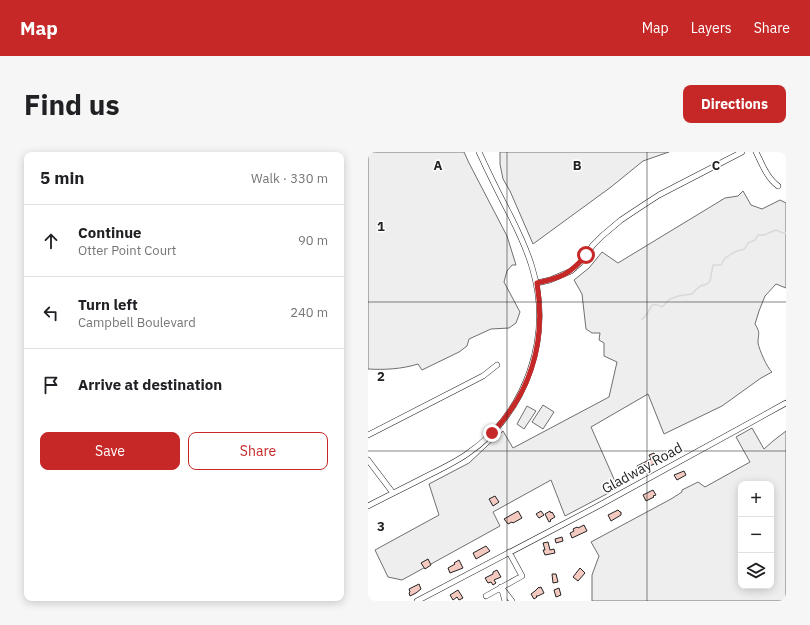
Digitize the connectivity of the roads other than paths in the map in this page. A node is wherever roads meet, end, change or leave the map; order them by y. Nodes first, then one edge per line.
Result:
1 (479, 152) edge
2 (742, 152) edge
3 (756, 152) edge
4 (778, 186) dead end
5 (537, 283) junction
6 (497, 365) dead end
7 (786, 403) edge
8 (368, 435) edge
9 (368, 460) edge
10 (393, 493) junction
11 (368, 506) edge
12 (509, 552) junction
13 (501, 587) junction
14 (486, 596) dead end
15 (417, 601) edge
16 (505, 601) edge
17 (512, 601) edge

1 - 5 street
2 - 5 street
3 - 4 street
5 - 10 street
6 - 8 street
7 - 12 street, Gladway Road
9 - 10 street
10 - 11 street
12 - 13 street
12 - 15 street, Gladway Road
13 - 14 street
13 - 16 street
13 - 17 street

